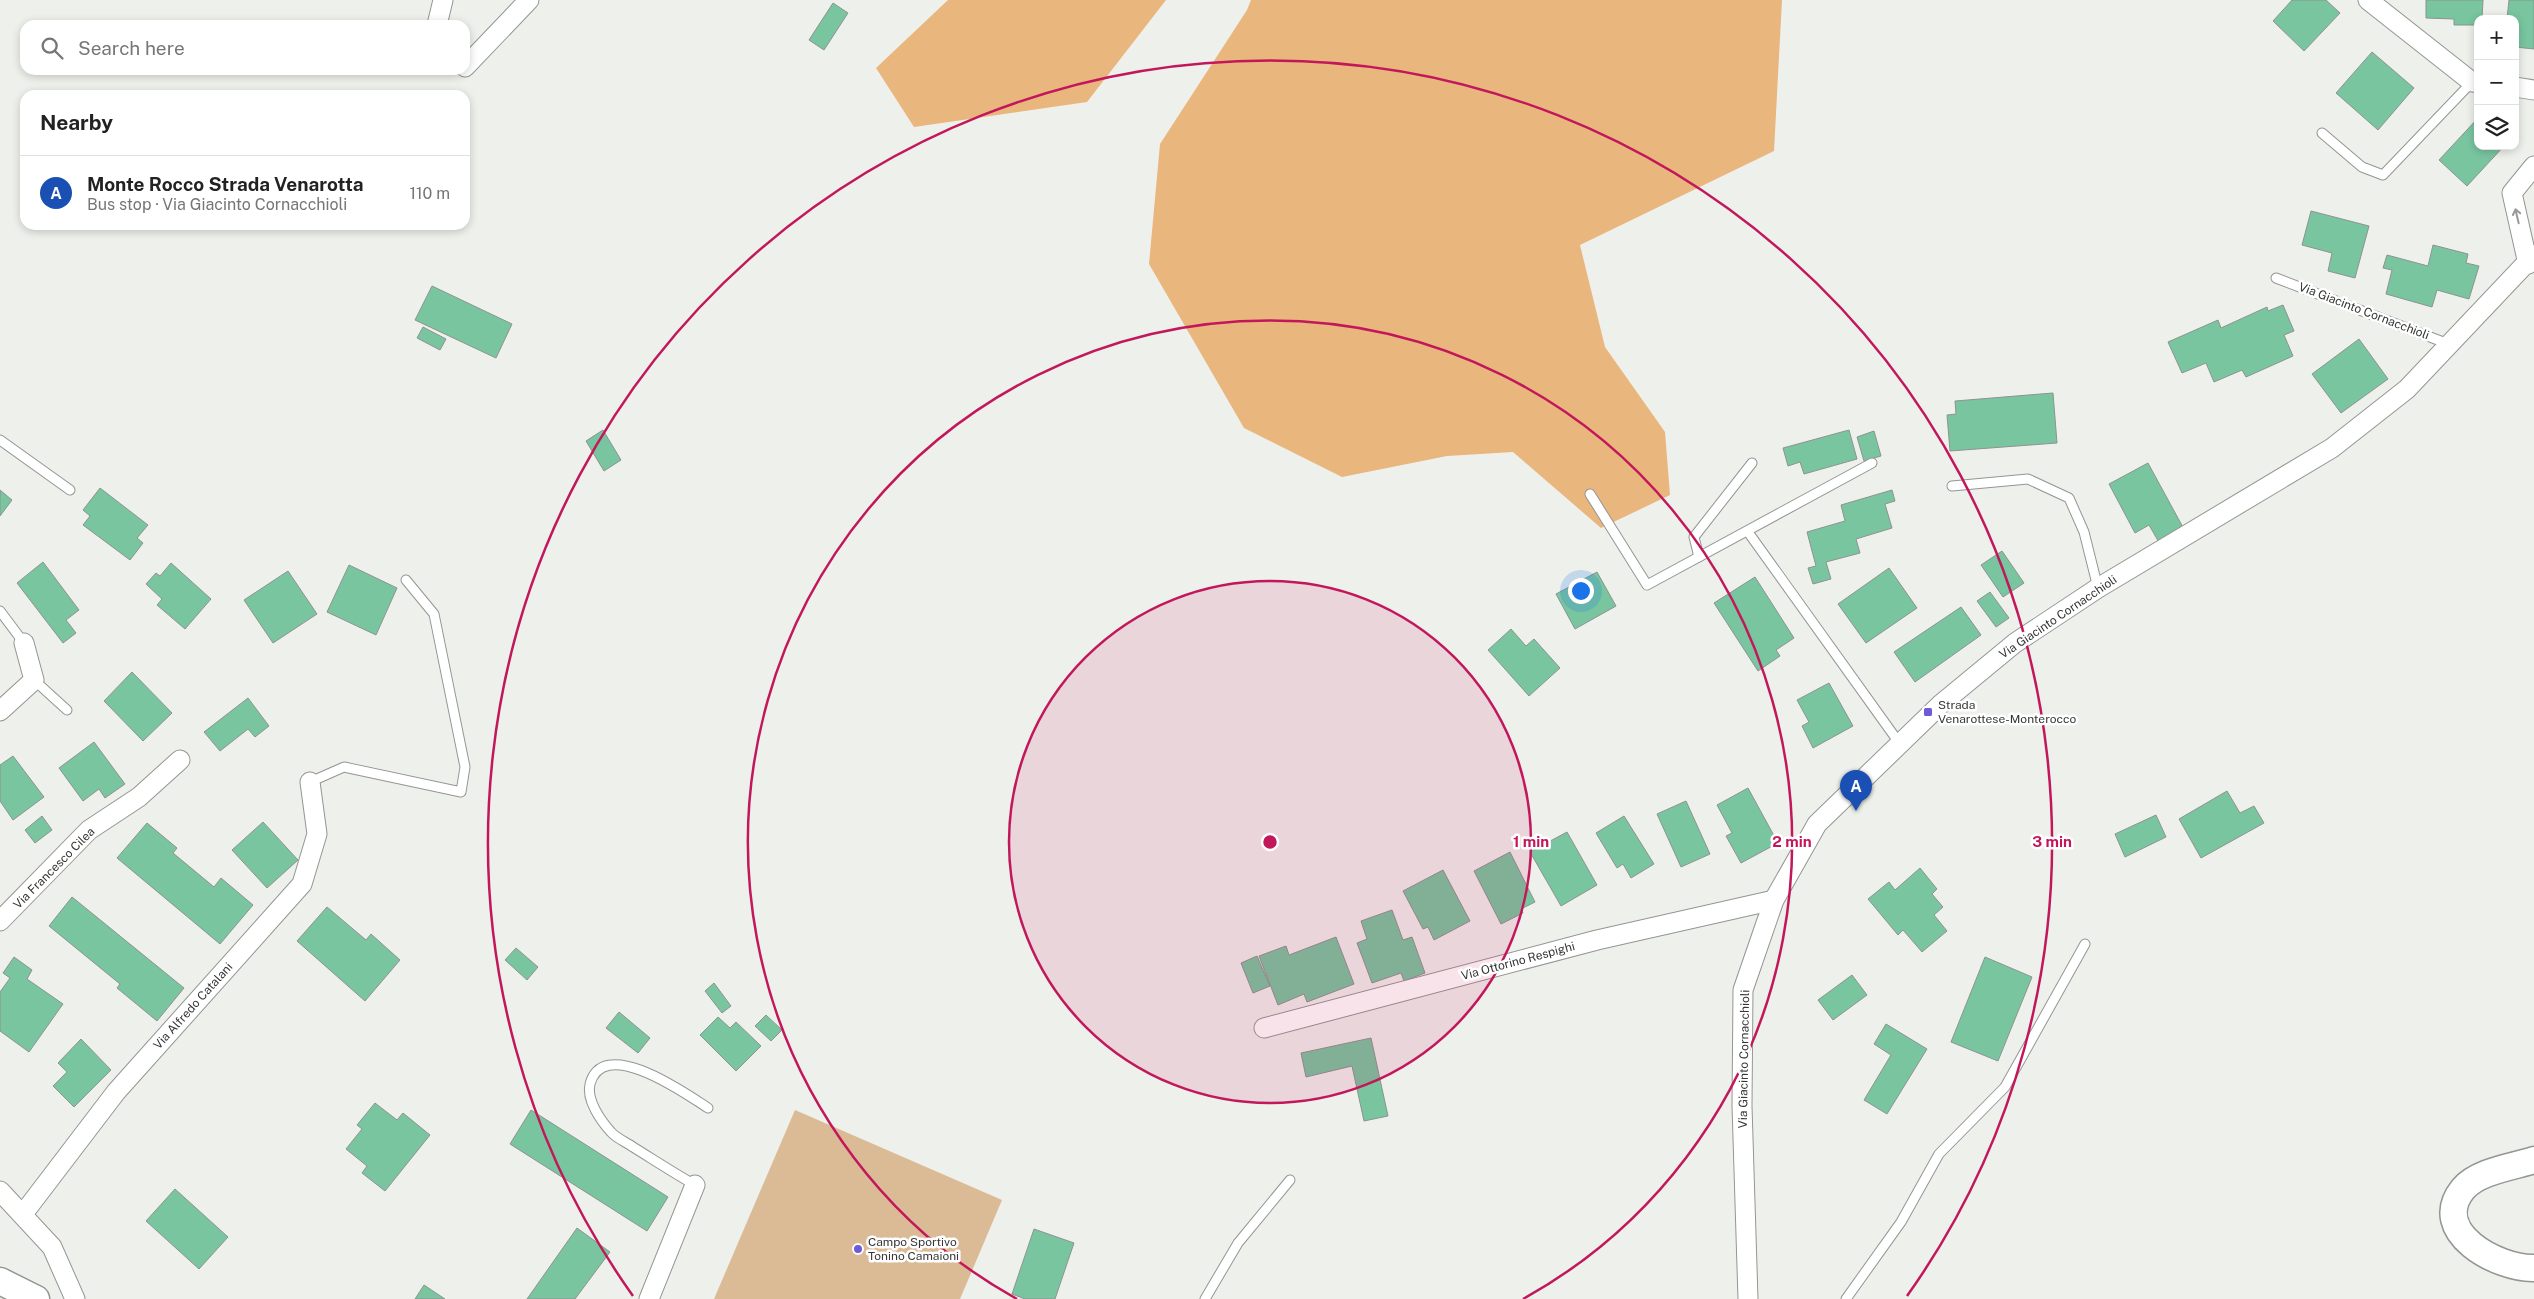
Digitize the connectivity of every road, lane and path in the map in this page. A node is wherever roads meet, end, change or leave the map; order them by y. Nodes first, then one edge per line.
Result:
1 (443, 0) edge
2 (529, 0) edge
3 (2368, 0) edge
4 (438, 20) edge
5 (470, 62) edge
6 (2474, 81) edge
7 (2474, 83) edge
8 (2519, 88) edge
9 (2534, 90) edge
10 (2322, 133) dead end
11 (2534, 166) edge
12 (2531, 260) edge
13 (2276, 278) dead end
14 (2451, 345) junction
15 (0, 440) edge
16 (1752, 463) dead end
17 (1872, 463) dead end
18 (1952, 486) dead end
19 (70, 490) dead end
20 (1590, 494) dead end
21 (1748, 532) junction
22 (1699, 557) junction
23 (406, 580) dead end
24 (2098, 588) junction
25 (0, 611) edge
26 (24, 642) joint
27 (34, 680) junction
28 (67, 710) dead end
29 (0, 711) edge
30 (1900, 744) junction
31 (180, 760) dead end
32 (310, 782) joint
33 (1774, 900) junction
34 (0, 921) edge
35 (2085, 944) dead end
36 (1264, 1028) dead end
37 (708, 1108) dead end
38 (2534, 1160) edge
39 (1290, 1180) dead end
40 (695, 1186) joint
41 (0, 1191) edge
42 (23, 1214) junction
43 (2534, 1268) edge
44 (0, 1281) edge
45 (36, 1299) edge
46 (75, 1299) edge
47 (649, 1299) edge
48 (1205, 1299) edge
49 (1748, 1299) edge
50 (1846, 1299) edge

1 - 4 street
2 - 5 street
3 - 6 street
7 - 10 lane
8 - 9 street
12 -> 11 street
12 - 14 street, Via Giacinto Cornacchioli
13 - 14 lane, Via Giacinto Cornacchioli
14 - 24 street, Via Giacinto Cornacchioli
15 - 19 lane
16 - 22 lane
17 - 21 lane
18 - 24 lane
20 - 22 lane
21 - 22 lane
21 - 30 lane
23 - 32 lane
24 - 30 street, Via Giacinto Cornacchioli
25 - 26 lane
26 - 27 street
27 - 28 lane
27 - 29 street
30 - 33 street, Via Giacinto Cornacchioli
31 - 34 street, Via Francesco Cilea
32 - 42 street, Via Alfredo Catalani
33 - 36 street, Via Ottorino Respighi
33 - 49 street, Via Giacinto Cornacchioli
35 - 50 lane
37 - 40 lane
38 - 43 main road
39 - 48 lane
40 - 47 street
41 - 42 street
42 - 46 street
44 - 45 main road

